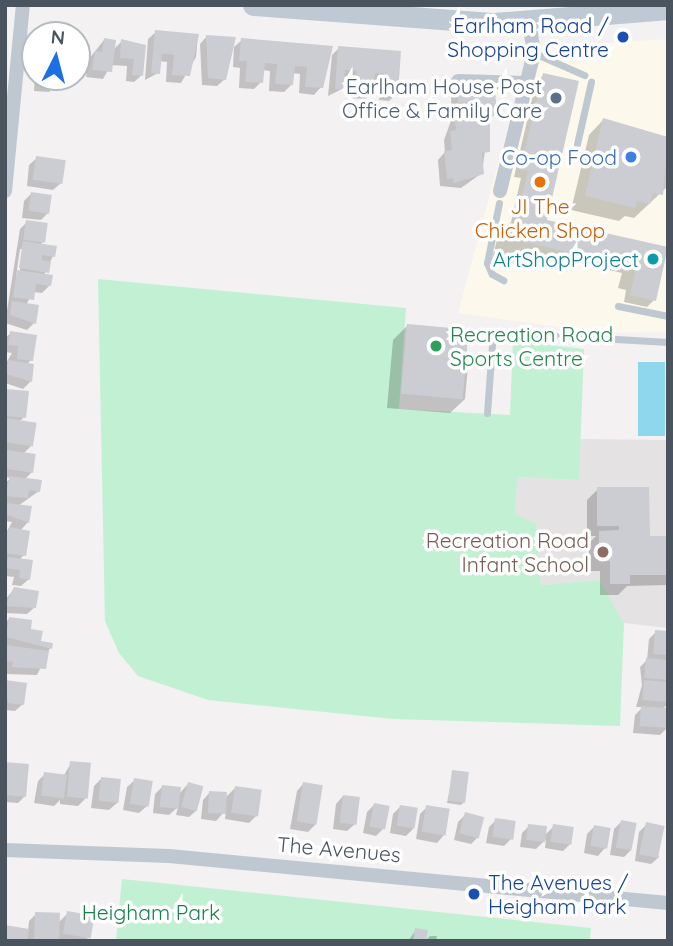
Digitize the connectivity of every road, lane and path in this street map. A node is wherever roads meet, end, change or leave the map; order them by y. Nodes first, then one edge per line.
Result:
1 (23, 5) edge
2 (253, 5) edge
3 (668, 9) edge
4 (448, 14) edge
5 (529, 20) junction
6 (534, 53) junction
7 (584, 75) dead end
8 (458, 81) dead end
9 (591, 82) dead end
10 (526, 83) junction
11 (576, 144) dead end
12 (5, 191) edge
13 (499, 197) joint
14 (503, 280) dead end
15 (618, 306) dead end
16 (668, 316) edge
17 (668, 342) edge
18 (487, 413) dead end
19 (5, 850) edge
20 (668, 903) edge

1 - 12 street
2 - 4 main road
3 - 5 main road
4 - 5 main road
5 - 6 street
6 - 7 lane
6 - 10 street
8 - 10 street
9 - 11 lane
10 - 13 street
13 - 14 lane
15 - 16 lane
17 - 18 lane
19 - 20 street, The Avenues

